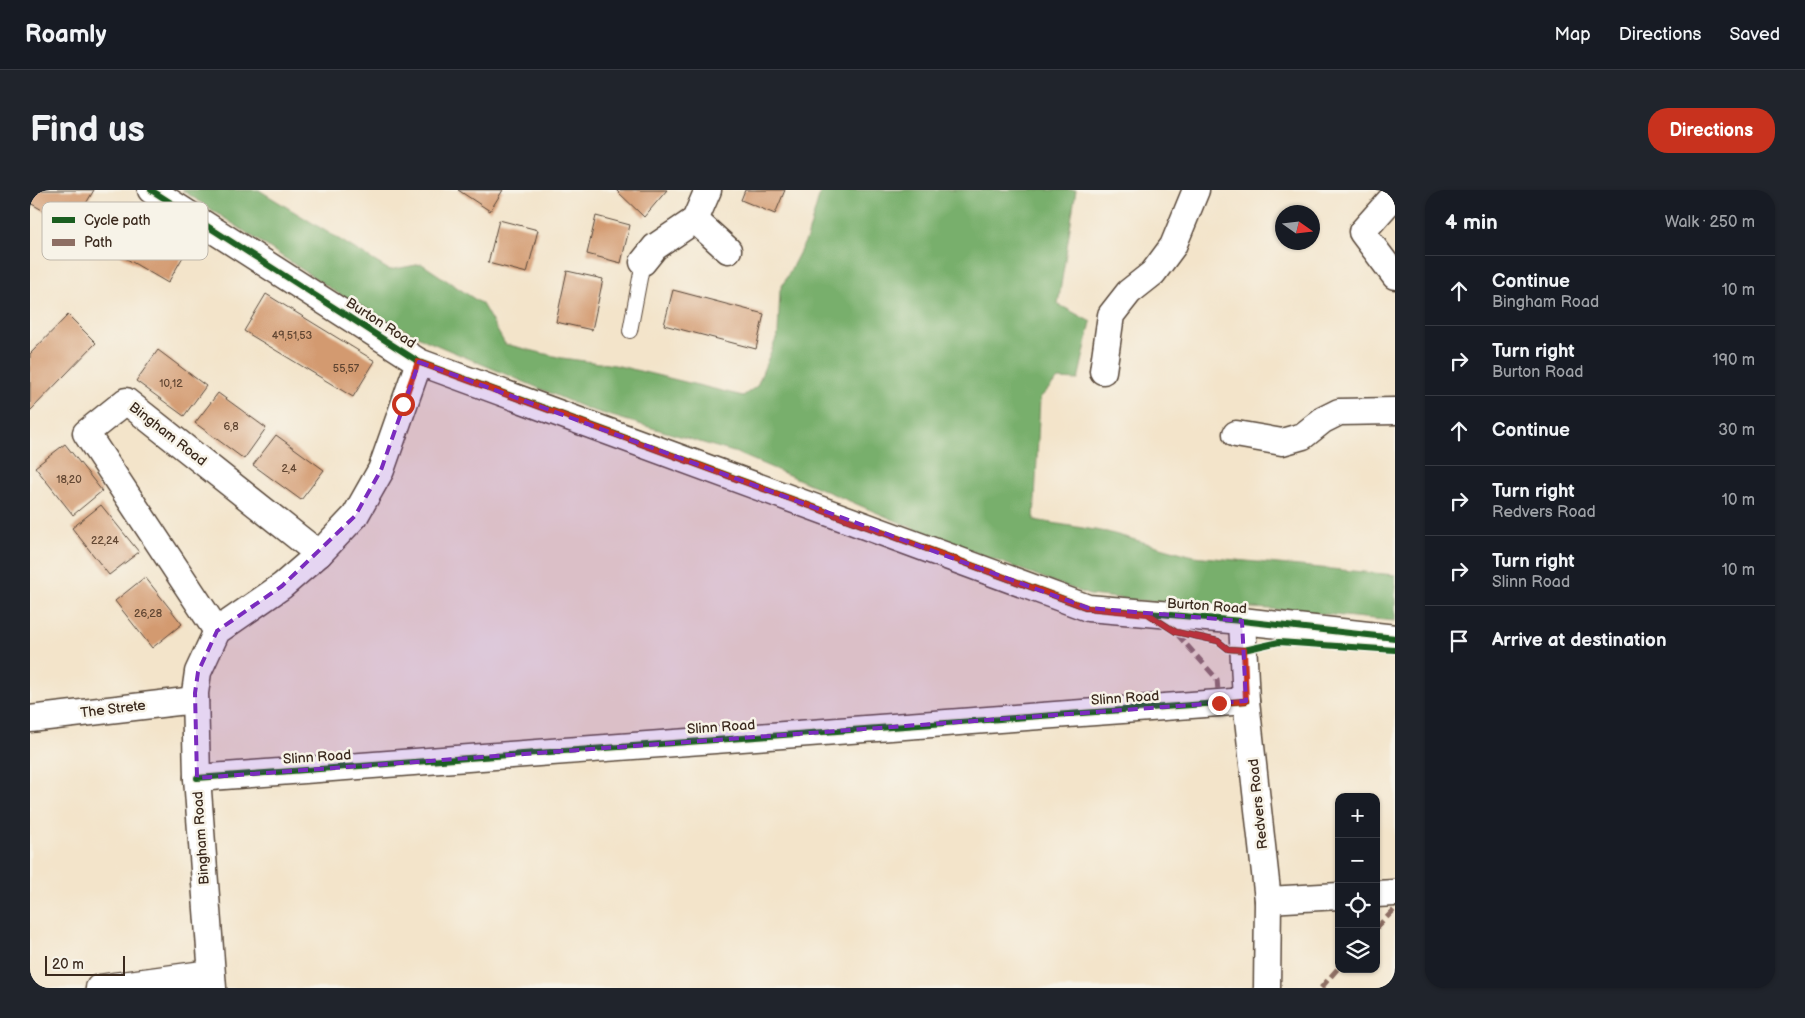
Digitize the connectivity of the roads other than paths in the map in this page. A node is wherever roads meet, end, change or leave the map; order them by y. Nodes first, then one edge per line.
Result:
1 (151, 190) edge
2 (708, 190) edge
3 (1196, 190) edge
4 (1395, 195) edge
5 (170, 202) edge
6 (695, 220) junction
7 (208, 227) edge
8 (728, 250) dead end
9 (643, 262) joint
10 (1395, 276) edge
11 (630, 331) dead end
12 (418, 362) junction
13 (1103, 371) dead end
14 (1395, 411) edge
15 (1236, 434) dead end
16 (319, 554) junction
17 (1242, 621) junction
18 (217, 631) junction
19 (1395, 638) edge
20 (195, 700) junction
21 (1246, 701) junction
22 (30, 719) edge
23 (197, 778) junction
24 (1395, 893) edge
25 (1380, 894) edge
26 (1335, 896) edge
27 (1268, 900) junction
28 (212, 981) edge
29 (99, 988) edge
30 (1267, 988) edge

1 - 5 street, Burton Road
2 - 6 street
3 - 13 street
4 - 10 street
6 - 8 street
6 - 9 street
7 - 12 street, Burton Road
9 - 11 lane
12 - 16 street
12 - 17 street, Burton Road
14 - 15 street
16 - 18 street
16 - 18 street, Bingham Road
17 - 19 street, Burton Road
17 - 21 street, Redvers Road
18 - 20 street, Bingham Road
20 - 22 street, The Strete
20 - 23 street, Bingham Road
21 - 23 street, Slinn Road
21 - 27 street, Redvers Road
23 - 28 street, Bingham Road
24 - 25 street
26 - 27 street
27 - 30 street, Redvers Road
28 - 29 street

